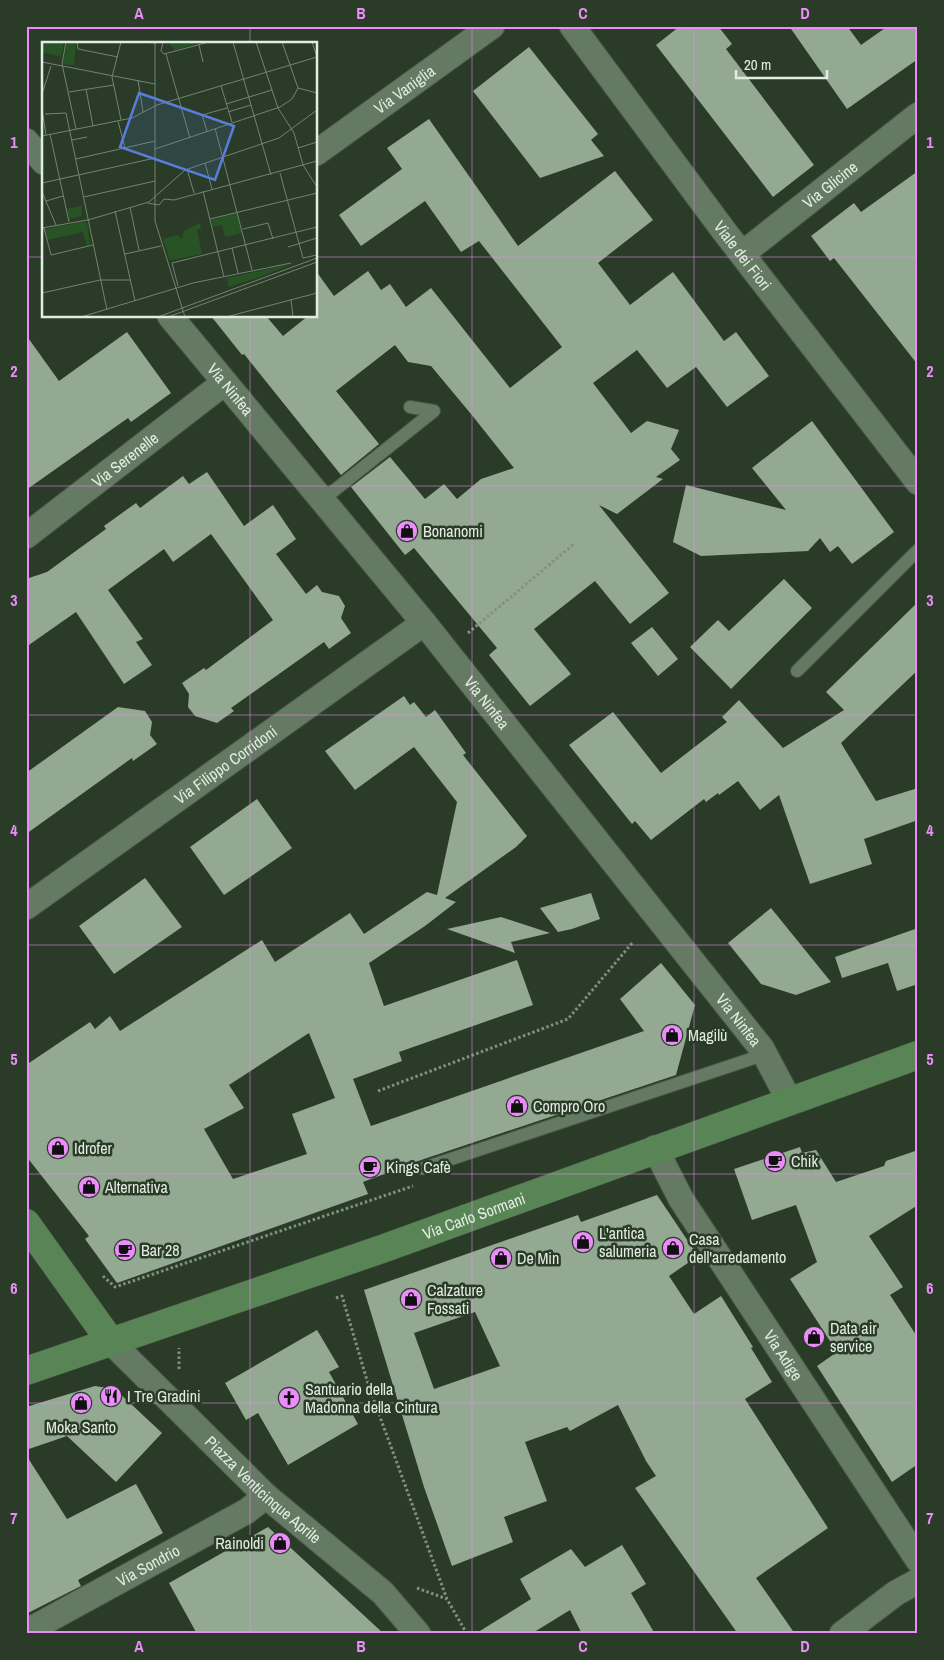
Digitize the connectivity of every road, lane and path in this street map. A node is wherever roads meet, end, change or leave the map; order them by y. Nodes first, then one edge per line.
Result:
1 (492, 26) edge
2 (572, 26) edge
3 (918, 115) edge
4 (26, 141) edge
5 (318, 152) edge
6 (42, 160) edge
7 (742, 254) junction
8 (172, 318) edge
9 (224, 383) junction
10 (410, 407) dead end
11 (918, 482) edge
12 (321, 501) junction
13 (26, 536) edge
14 (574, 544) dead end
15 (918, 550) edge
16 (424, 623) junction
17 (473, 629) dead end
18 (798, 671) dead end
19 (26, 907) edge
20 (633, 942) dead end
21 (766, 1054) junction
22 (918, 1054) edge
23 (378, 1092) dead end
24 (789, 1100) junction
25 (655, 1148) junction
26 (424, 1168) joint
27 (26, 1224) edge
28 (102, 1275) dead end
29 (333, 1299) dead end
30 (111, 1342) junction
31 (179, 1342) dead end
32 (26, 1371) edge
33 (179, 1378) dead end
34 (266, 1496) junction
35 (918, 1560) edge
36 (918, 1581) edge
37 (411, 1586) dead end
38 (447, 1599) junction
39 (26, 1632) edge
40 (418, 1634) edge
41 (467, 1634) edge
42 (842, 1634) edge

1 - 5 street, Via Vaniglia
2 - 7 street, Viale dei Fiori
3 - 7 street, Via Glicine
4 - 6 street
7 - 11 street, Viale dei Fiori
8 - 9 street, Via Ninfea
9 - 12 street, Via Ninfea
9 - 13 street, Via Serenelle
10 - 12 lane
12 - 16 street, Via Ninfea
14 - 17 path
15 - 18 lane
16 - 19 street, Via Filippo Corridoni
16 - 21 street, Via Ninfea
20 - 23 path
21 - 24 street, Via Ninfea
21 - 26 lane
22 - 24 main road, Via Carlo Sormani
24 - 25 main road, Via Carlo Sormani
25 - 30 main road, Via Carlo Sormani
25 - 35 street, Via Adige
26 - 28 path
27 - 30 main road
29 - 38 path
30 - 32 main road, Via Carlo Sormani
30 - 34 street, Piazza Venticinque Aprile
31 - 33 path
34 - 39 street, Via Sondrio
34 - 40 street, Piazza Venticinque Aprile
36 - 42 street
37 - 38 path
38 - 41 path

